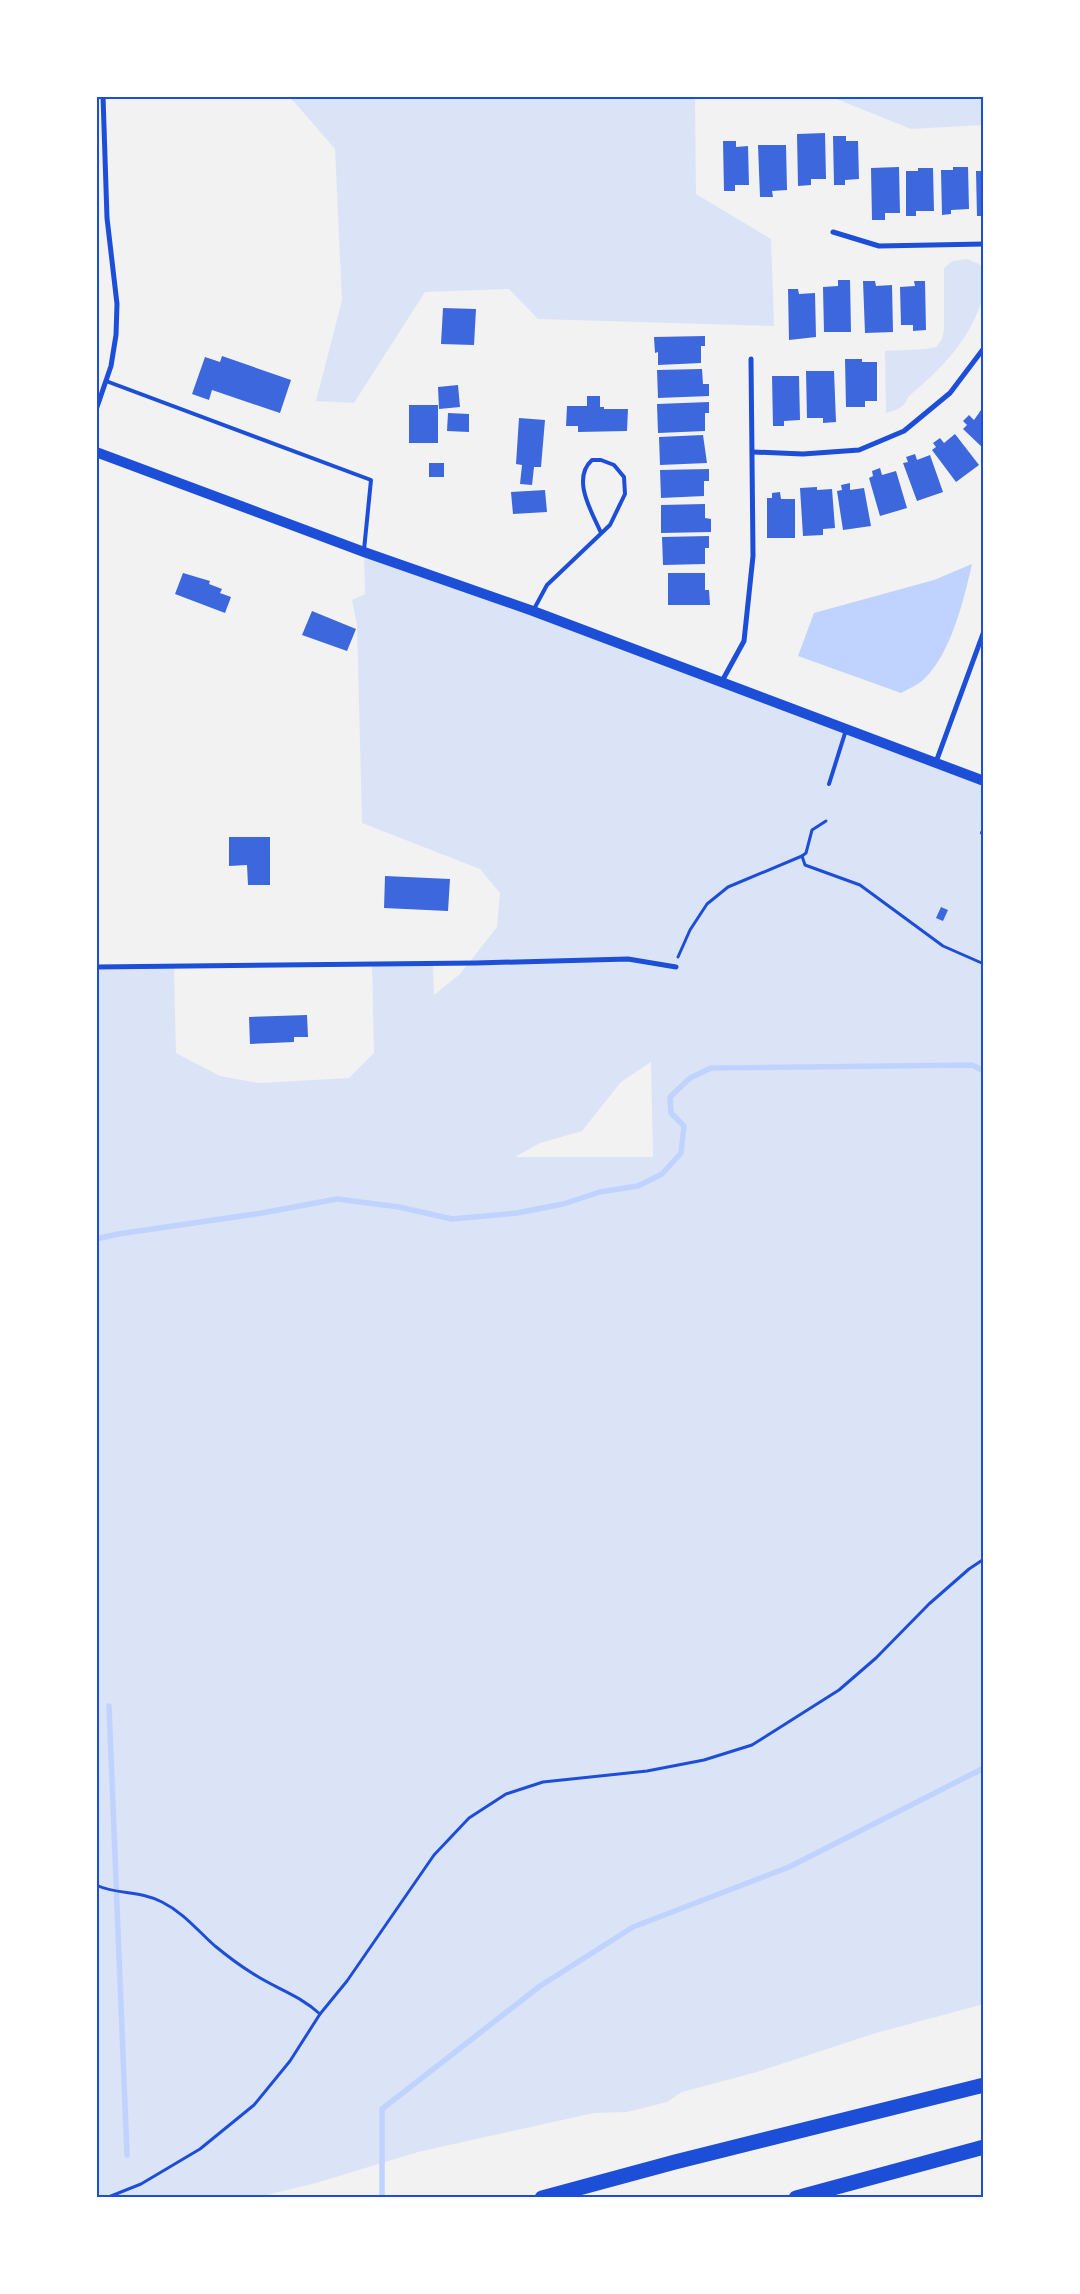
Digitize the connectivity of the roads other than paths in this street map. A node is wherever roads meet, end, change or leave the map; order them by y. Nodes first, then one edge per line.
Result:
1 (103, 96) edge
2 (833, 232) dead end
3 (984, 244) edge
4 (984, 348) edge
5 (752, 359) dead end
6 (106, 381) junction
7 (96, 410) edge
8 (96, 452) edge
9 (753, 452) junction
10 (601, 533) junction
11 (364, 552) junction
12 (533, 611) junction
13 (984, 631) edge
14 (721, 683) junction
15 (846, 730) junction
16 (936, 762) junction
17 (984, 781) edge
18 (829, 784) dead end
19 (96, 967) edge
20 (676, 967) road end
21 (984, 2085) edge
22 (984, 2147) edge
23 (542, 2198) edge
24 (796, 2198) edge

1 - 6 street
2 - 3 street
4 - 9 street
5 - 9 street
6 - 7 street
6 - 11 lane
8 - 11 main road
9 - 14 street
10 - 10 lane
10 - 12 lane
11 - 12 main road
12 - 14 main road
13 - 16 street
14 - 15 main road
15 - 16 main road
15 - 18 lane
16 - 17 main road
19 - 20 street
21 - 23 highway
22 - 24 highway

